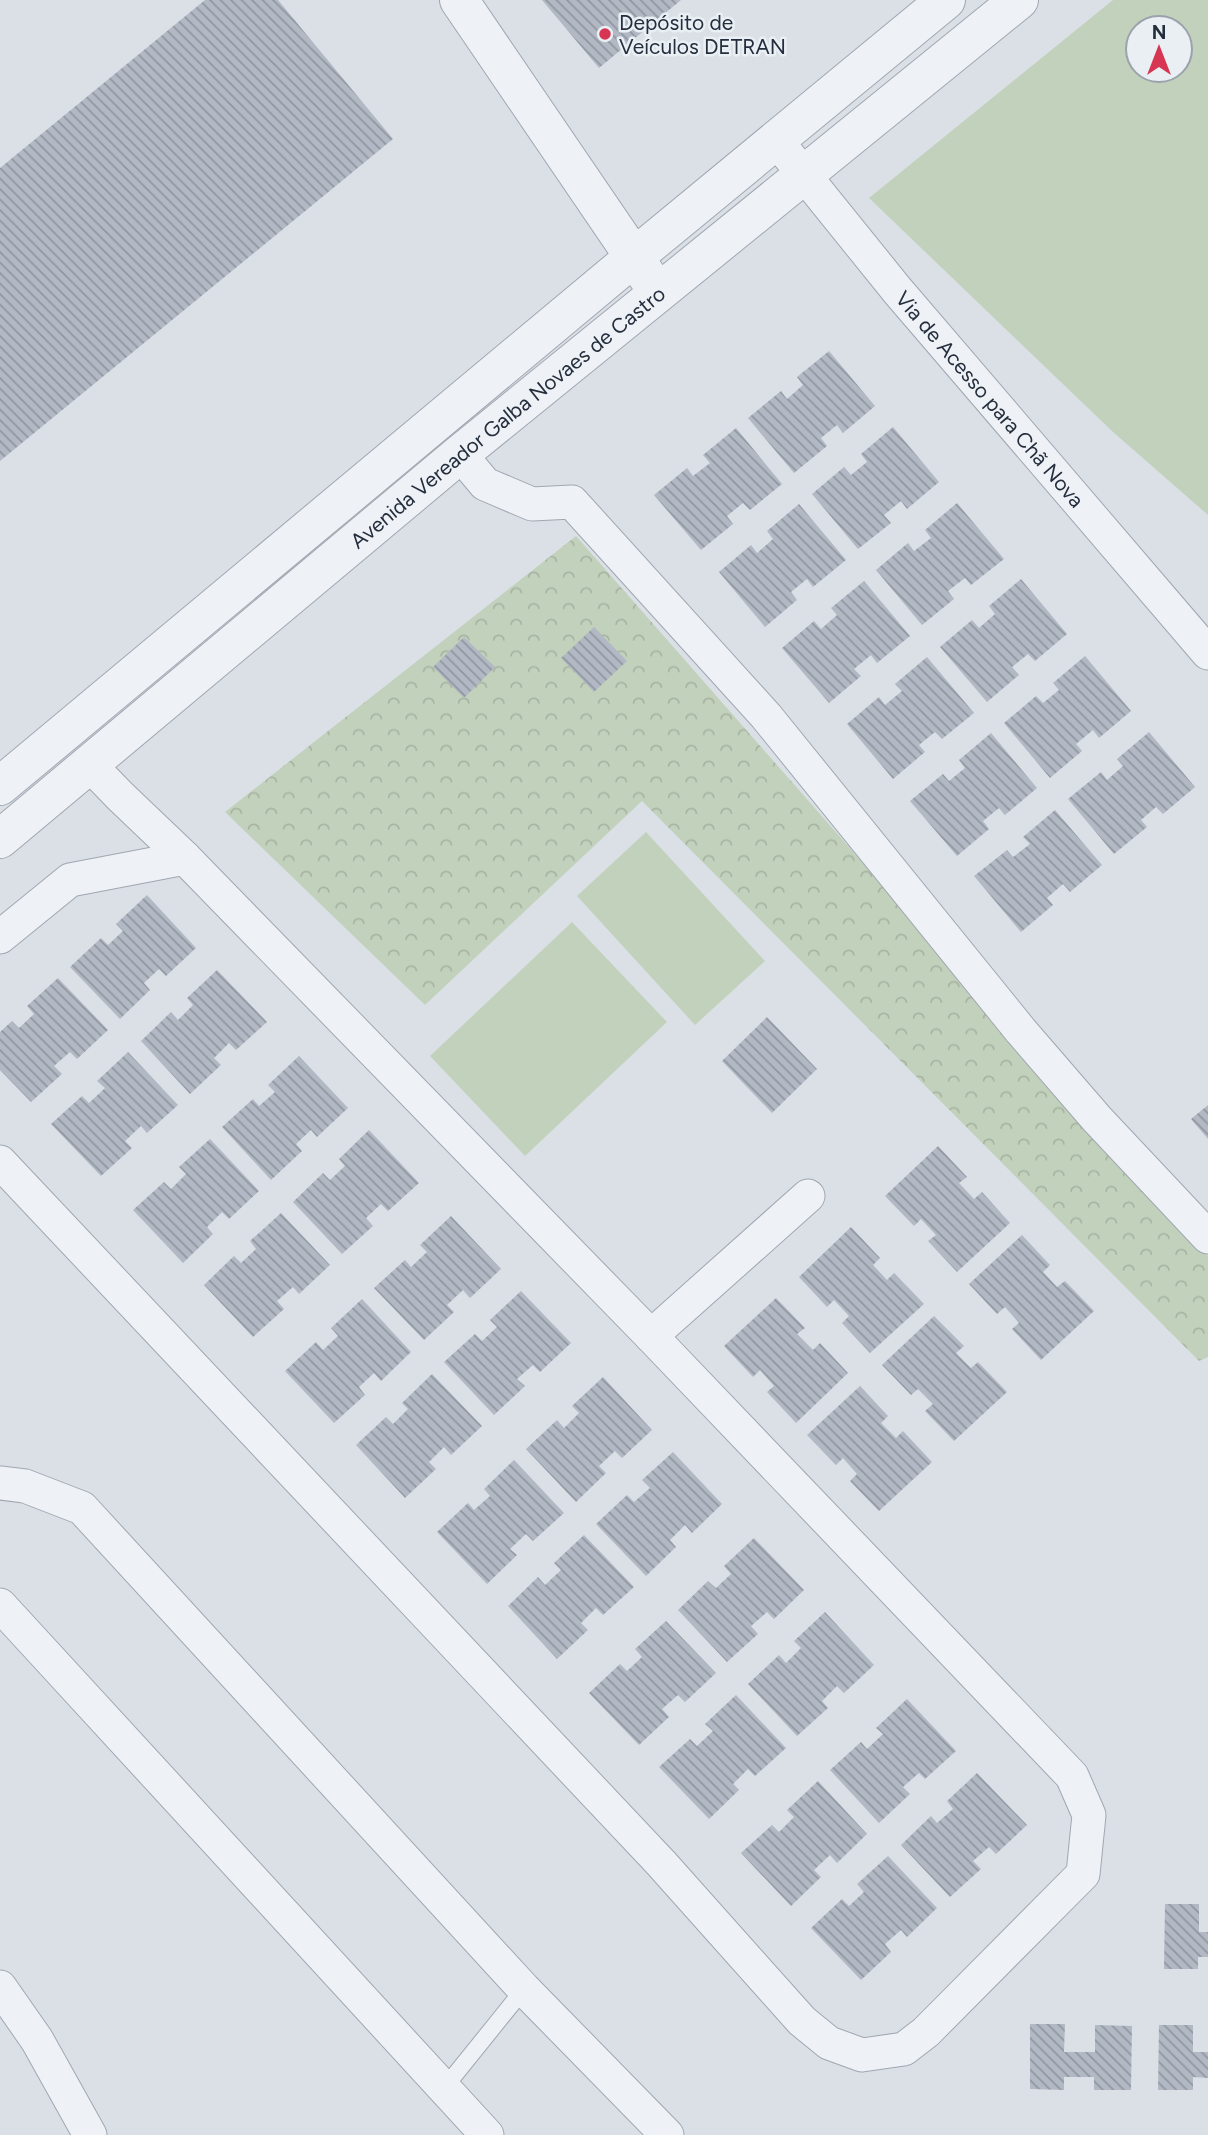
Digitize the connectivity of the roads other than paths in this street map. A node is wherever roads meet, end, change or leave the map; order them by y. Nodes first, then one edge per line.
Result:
1 (458, 0) edge
2 (946, 0) edge
3 (1019, 0) edge
4 (776, 140) junction
5 (804, 176) junction
6 (633, 258) junction
7 (659, 293) junction
8 (460, 454) junction
9 (1208, 653) edge
10 (90, 765) junction
11 (0, 786) edge
12 (0, 839) edge
13 (185, 858) junction
14 (0, 937) edge
15 (0, 1162) edge
16 (808, 1196) dead end
17 (1208, 1237) edge
18 (651, 1335) junction
19 (0, 1483) edge
20 (0, 1605) edge
21 (0, 1987) edge
22 (524, 1989) junction
23 (445, 2087) junction
24 (90, 2135) edge
25 (488, 2135) edge
26 (667, 2135) edge

1 - 6 street
2 - 4 street, Avenida Vereador Galba Novaes de Castro
3 - 5 street, Avenida Vereador Galba Novaes de Castro
4 - 5 street, Via de Acesso para Chã Nova
4 - 6 street, Avenida Vereador Galba Novaes de Castro
5 - 7 street, Avenida Vereador Galba Novaes de Castro
5 - 9 street, Via de Acesso para Chã Nova
6 - 7 street
6 - 11 street, Avenida Vereador Galba Novaes de Castro
7 - 8 street, Avenida Vereador Galba Novaes de Castro
8 - 10 street, Avenida Vereador Galba Novaes de Castro
8 - 17 street
10 - 12 street, Avenida Vereador Galba Novaes de Castro
10 - 13 street
13 - 14 street
13 - 18 street
15 - 18 street
16 - 18 street
19 - 22 street
20 - 23 street
21 - 24 street
22 - 23 lane
22 - 26 street
23 - 25 street

